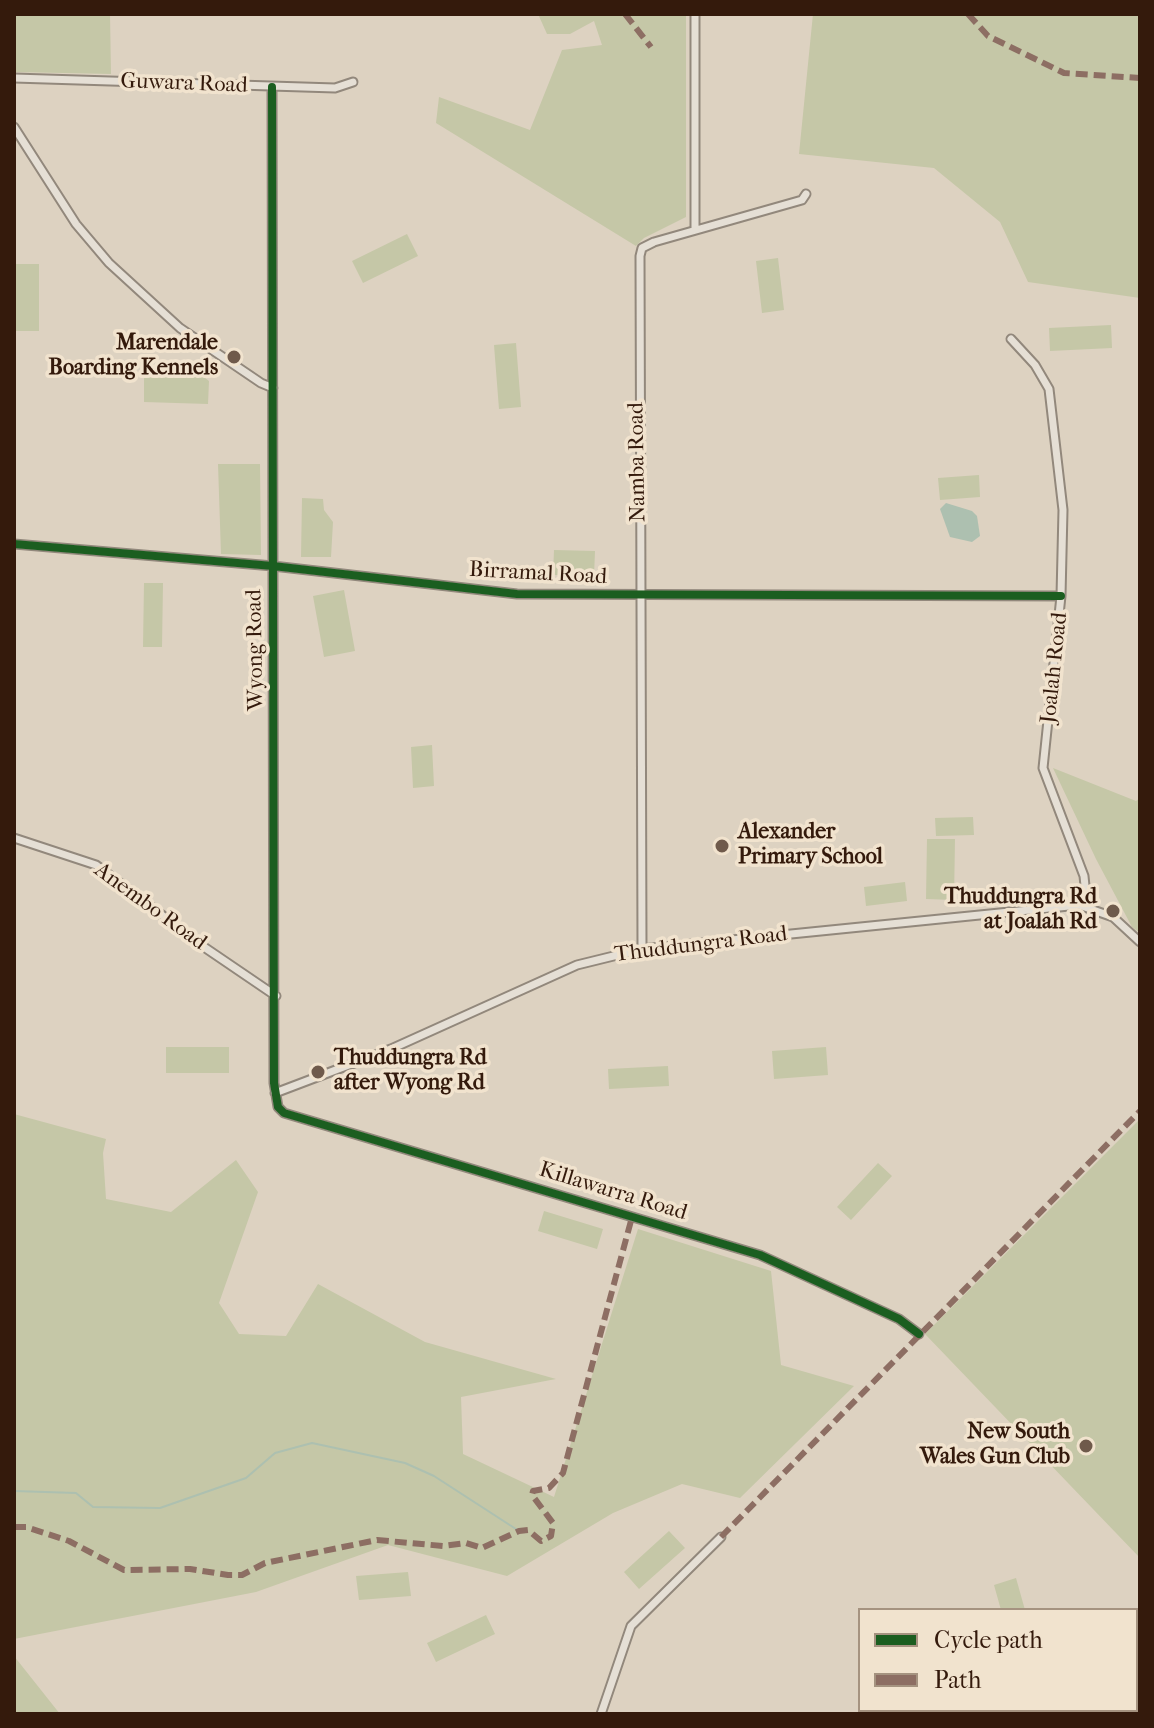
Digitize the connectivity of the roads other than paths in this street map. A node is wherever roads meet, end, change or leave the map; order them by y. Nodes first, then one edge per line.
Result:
1 (695, 14) edge
2 (14, 78) edge
3 (353, 82) dead end
4 (272, 87) junction
5 (14, 127) edge
6 (806, 194) dead end
7 (695, 230) junction
8 (1011, 339) dead end
9 (273, 388) junction
10 (14, 544) edge
11 (273, 566) junction
12 (640, 596) junction
13 (1061, 596) junction
14 (14, 838) edge
15 (1087, 906) junction
16 (1140, 942) edge
17 (642, 949) junction
18 (276, 996) junction
19 (275, 1093) junction
20 (284, 1113) joint
21 (919, 1334) dead end
22 (721, 1537) dead end
23 (601, 1714) edge

1 - 7 street
2 - 4 street, Guwara Road
3 - 4 street, Guwara Road
4 - 9 street, Wyong Road
5 - 9 street
6 - 7 street, Namba Road
7 - 12 street, Namba Road
8 - 13 street, Joalah Road
9 - 11 street, Wyong Road
10 - 11 street, Birramal Road
11 - 12 street, Birramal Road
11 - 18 street, Wyong Road
12 - 13 street, Birramal Road
12 - 17 street, Namba Road
13 - 15 street, Joalah Road
14 - 18 street, Anembo Road
15 - 16 street
15 - 17 street, Thuddungra Road
17 - 19 street, Thuddungra Road
18 - 19 street, Wyong Road
19 - 20 street, Wyong Road
20 - 21 street, Killawarra Road
22 - 23 street

